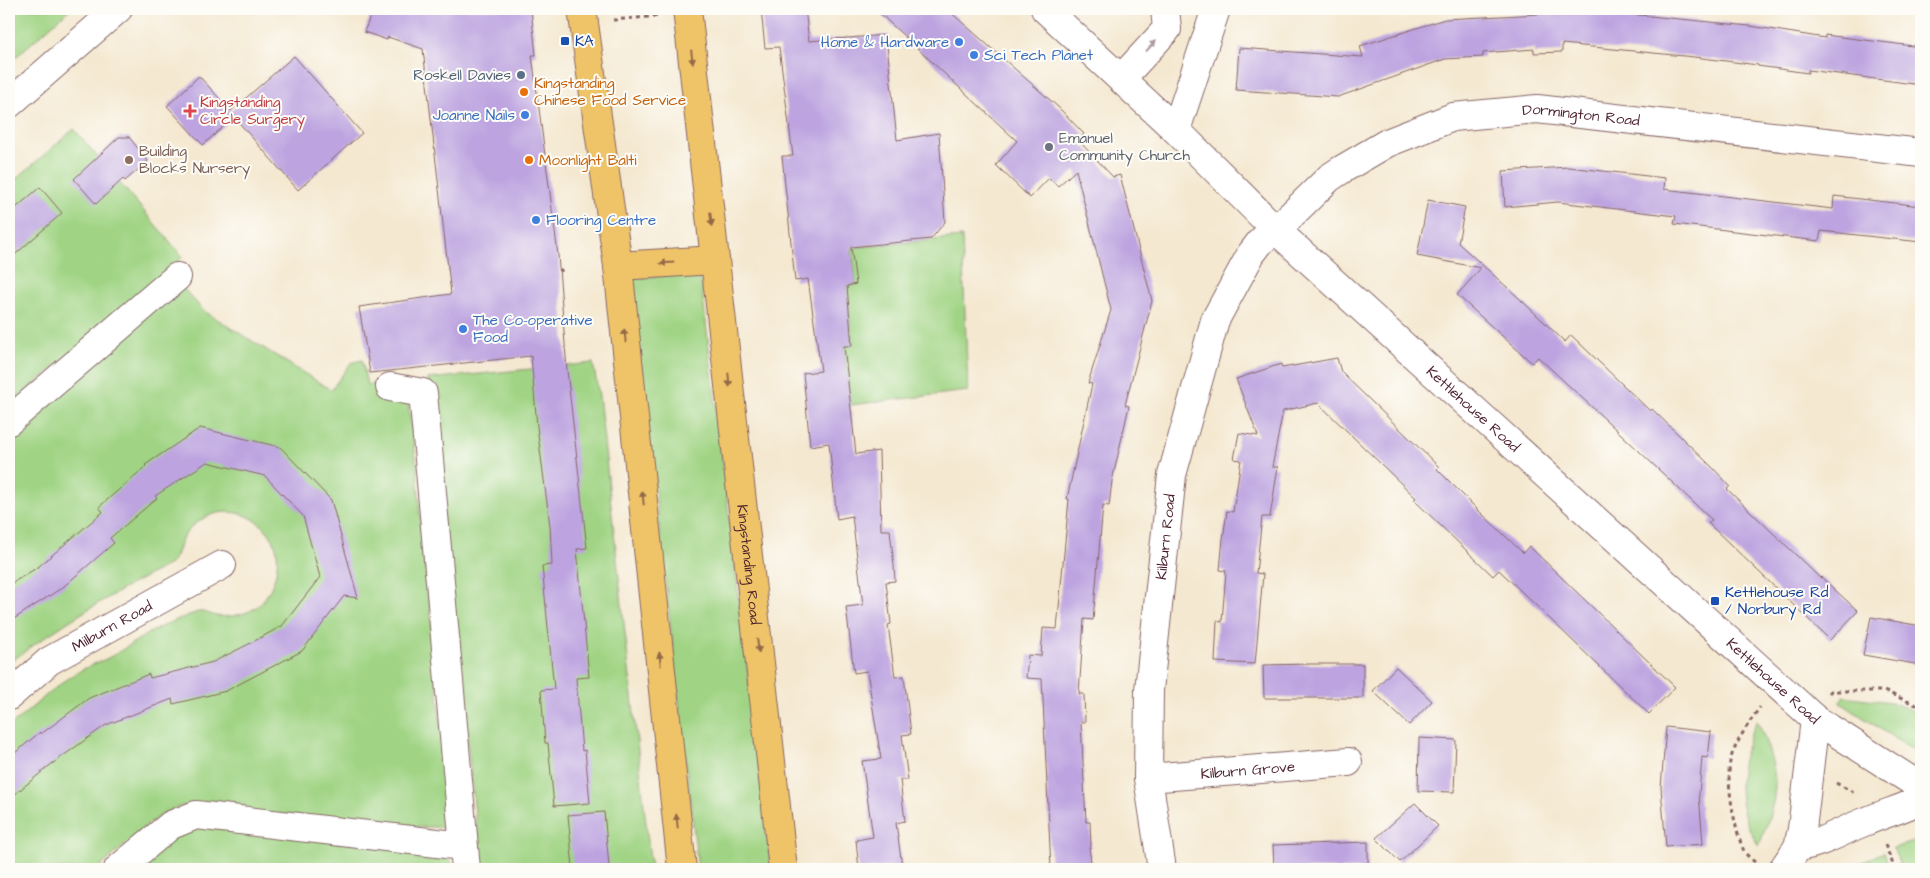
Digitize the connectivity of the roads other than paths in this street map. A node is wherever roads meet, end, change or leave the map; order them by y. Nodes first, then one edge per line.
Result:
1 (118, 9) edge
2 (1045, 9) edge
3 (1165, 9) edge
4 (1216, 9) edge
5 (687, 11) edge
6 (583, 16) edge
7 (1121, 79) junction
8 (9, 104) edge
9 (1176, 130) junction
10 (1921, 153) edge
11 (1276, 230) junction
12 (716, 260) junction
13 (618, 266) junction
14 (177, 277) dead end
15 (390, 387) dead end
16 (9, 421) edge
17 (222, 565) dead end
18 (9, 696) edge
19 (1813, 717) junction
20 (1348, 762) dead end
21 (1148, 778) junction
22 (1921, 787) edge
23 (1921, 798) edge
24 (1798, 847) junction
25 (465, 858) edge
26 (118, 869) edge
27 (682, 869) edge
28 (783, 869) edge
29 (1162, 869) edge
30 (1782, 869) edge

1 - 8 street
2 - 7 street, Kettlehouse Road
7 -> 3 street
4 - 9 street
5 -> 12 main road, Kingstanding Road
6 - 13 main road
7 - 9 street, Kettlehouse Road
9 - 11 street, Kettlehouse Road
10 - 11 street, Dormington Road
11 - 19 street, Kettlehouse Road
11 - 21 street, Kilburn Road
12 -> 13 main road
12 -> 28 main road, Kingstanding Road
27 -> 13 main road
14 - 16 street
15 - 25 street
17 - 18 street, Milburn Road
19 - 22 street, Kettlehouse Road
19 - 24 street
20 - 21 street, Kilburn Grove
21 - 29 street, Kilburn Road
23 - 24 street
24 - 30 street
25 - 26 street

